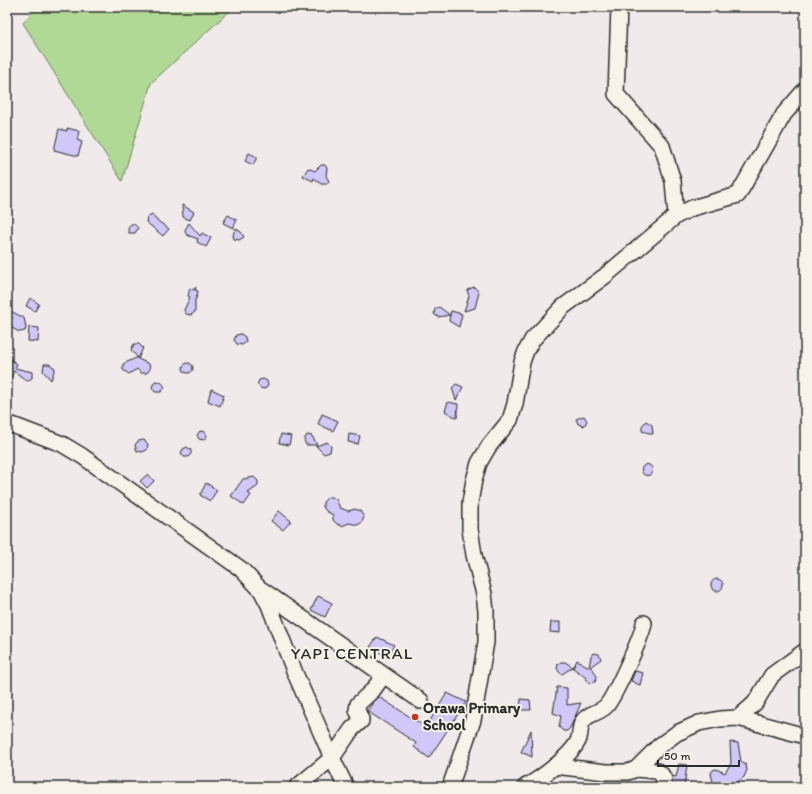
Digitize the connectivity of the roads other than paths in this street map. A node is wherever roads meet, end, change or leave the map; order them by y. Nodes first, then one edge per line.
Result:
1 (619, 7) edge
2 (805, 90) edge
3 (676, 216) junction
4 (7, 423) edge
5 (261, 590) junction
6 (644, 623) dead end
7 (805, 651) edge
8 (383, 676) junction
9 (421, 702) dead end
10 (738, 718) junction
11 (805, 736) edge
12 (332, 758) junction
13 (555, 766) junction
14 (636, 769) junction
15 (297, 787) edge
16 (346, 787) edge
17 (450, 787) edge
18 (525, 787) edge
19 (664, 787) edge

1 - 3 street
2 - 3 street
3 - 17 street
4 - 5 street
5 - 8 street
5 - 12 street
6 - 13 street
7 - 10 street
8 - 9 street
8 - 12 street
10 - 11 street
10 - 14 street
12 - 15 street
12 - 16 street
13 - 14 street
13 - 18 street
14 - 19 street

